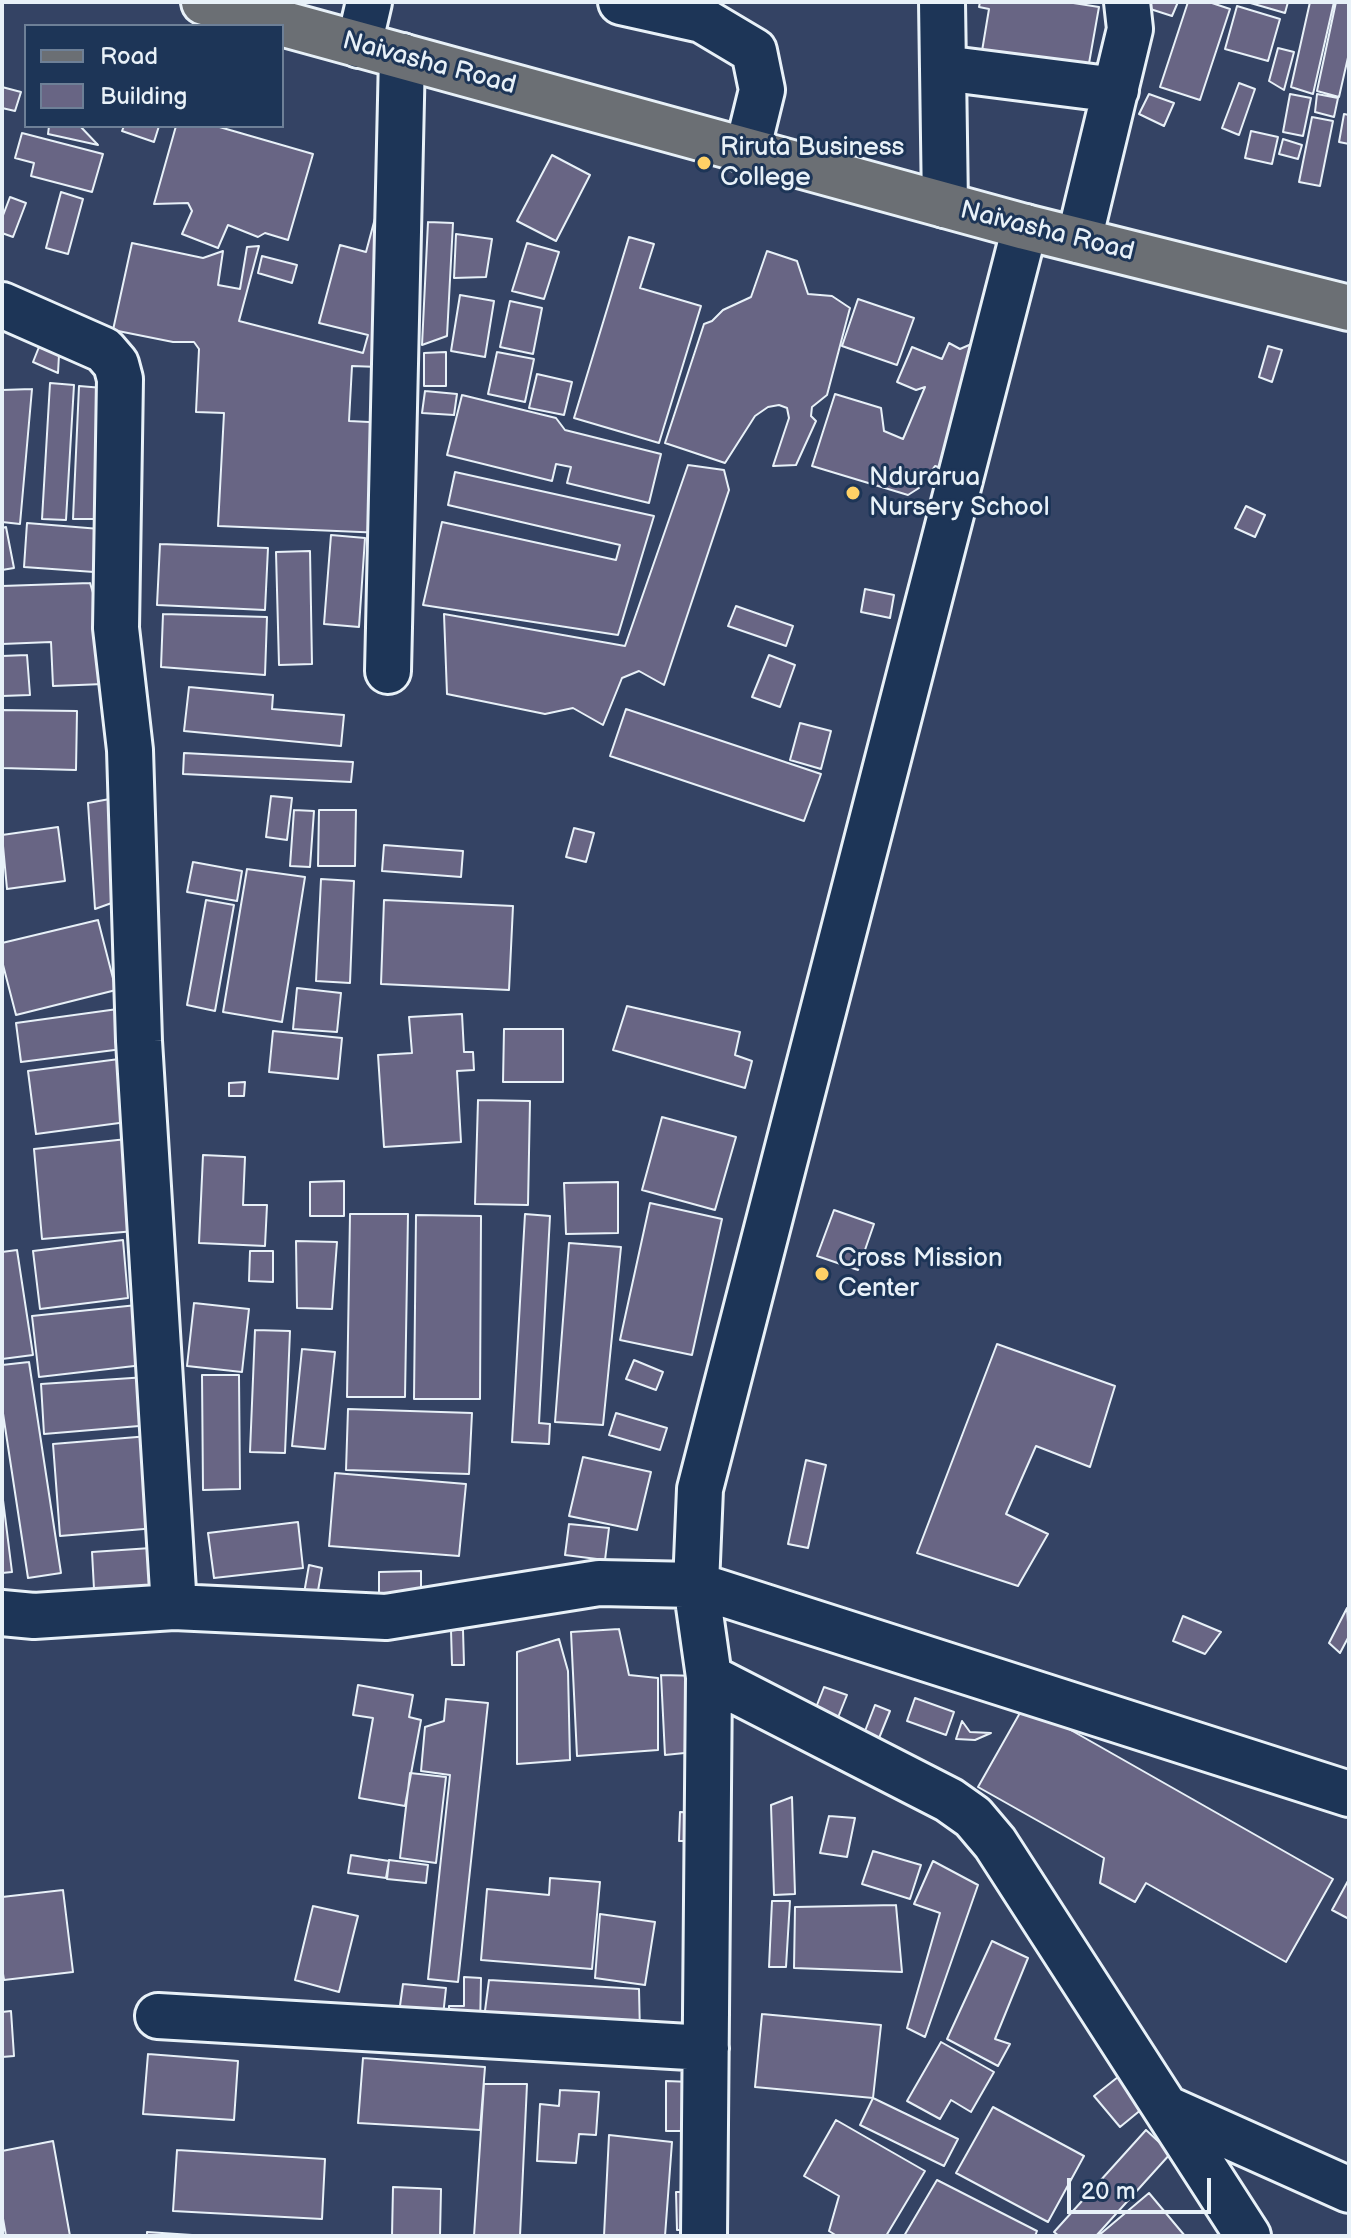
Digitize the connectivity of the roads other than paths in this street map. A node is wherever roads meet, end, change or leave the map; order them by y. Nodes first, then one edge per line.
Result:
1 (204, 2) edge
2 (369, 2) edge
3 (621, 2) edge
4 (942, 2) edge
5 (1127, 2) edge
6 (283, 24) edge
7 (284, 24) edge
8 (359, 45) junction
9 (402, 56) junction
10 (943, 68) junction
11 (1116, 90) junction
12 (747, 151) junction
13 (945, 205) junction
14 (1025, 227) junction
15 (1079, 240) junction
16 (2, 305) edge
17 (1349, 308) edge
18 (388, 671) dead end
19 (696, 1585) junction
20 (174, 1607) junction
21 (2, 1613) edge
22 (709, 1677) junction
23 (1349, 1794) edge
24 (158, 2016) dead end
25 (706, 2048) junction
26 (1166, 2108) junction
27 (1349, 2190) edge
28 (704, 2236) edge
29 (1248, 2236) edge

1 - 6 main road, Naivasha Road
2 - 8 street
3 - 12 street
4 - 10 street
5 - 11 street
7 - 8 main road, Naivasha Road
8 - 9 main road, Naivasha Road
9 - 12 main road, Naivasha Road
9 - 18 street
10 - 11 street
10 - 13 street
11 - 15 street
12 - 13 main road, Naivasha Road
13 - 14 main road, Naivasha Road
14 - 15 main road, Naivasha Road
14 - 19 street
15 - 17 main road, Naivasha Road
16 - 20 street
19 - 20 street
19 - 22 street
19 - 23 street
20 - 21 street
22 - 25 street
22 - 26 street
24 - 25 street
25 - 28 street
26 - 27 street
26 - 29 street

